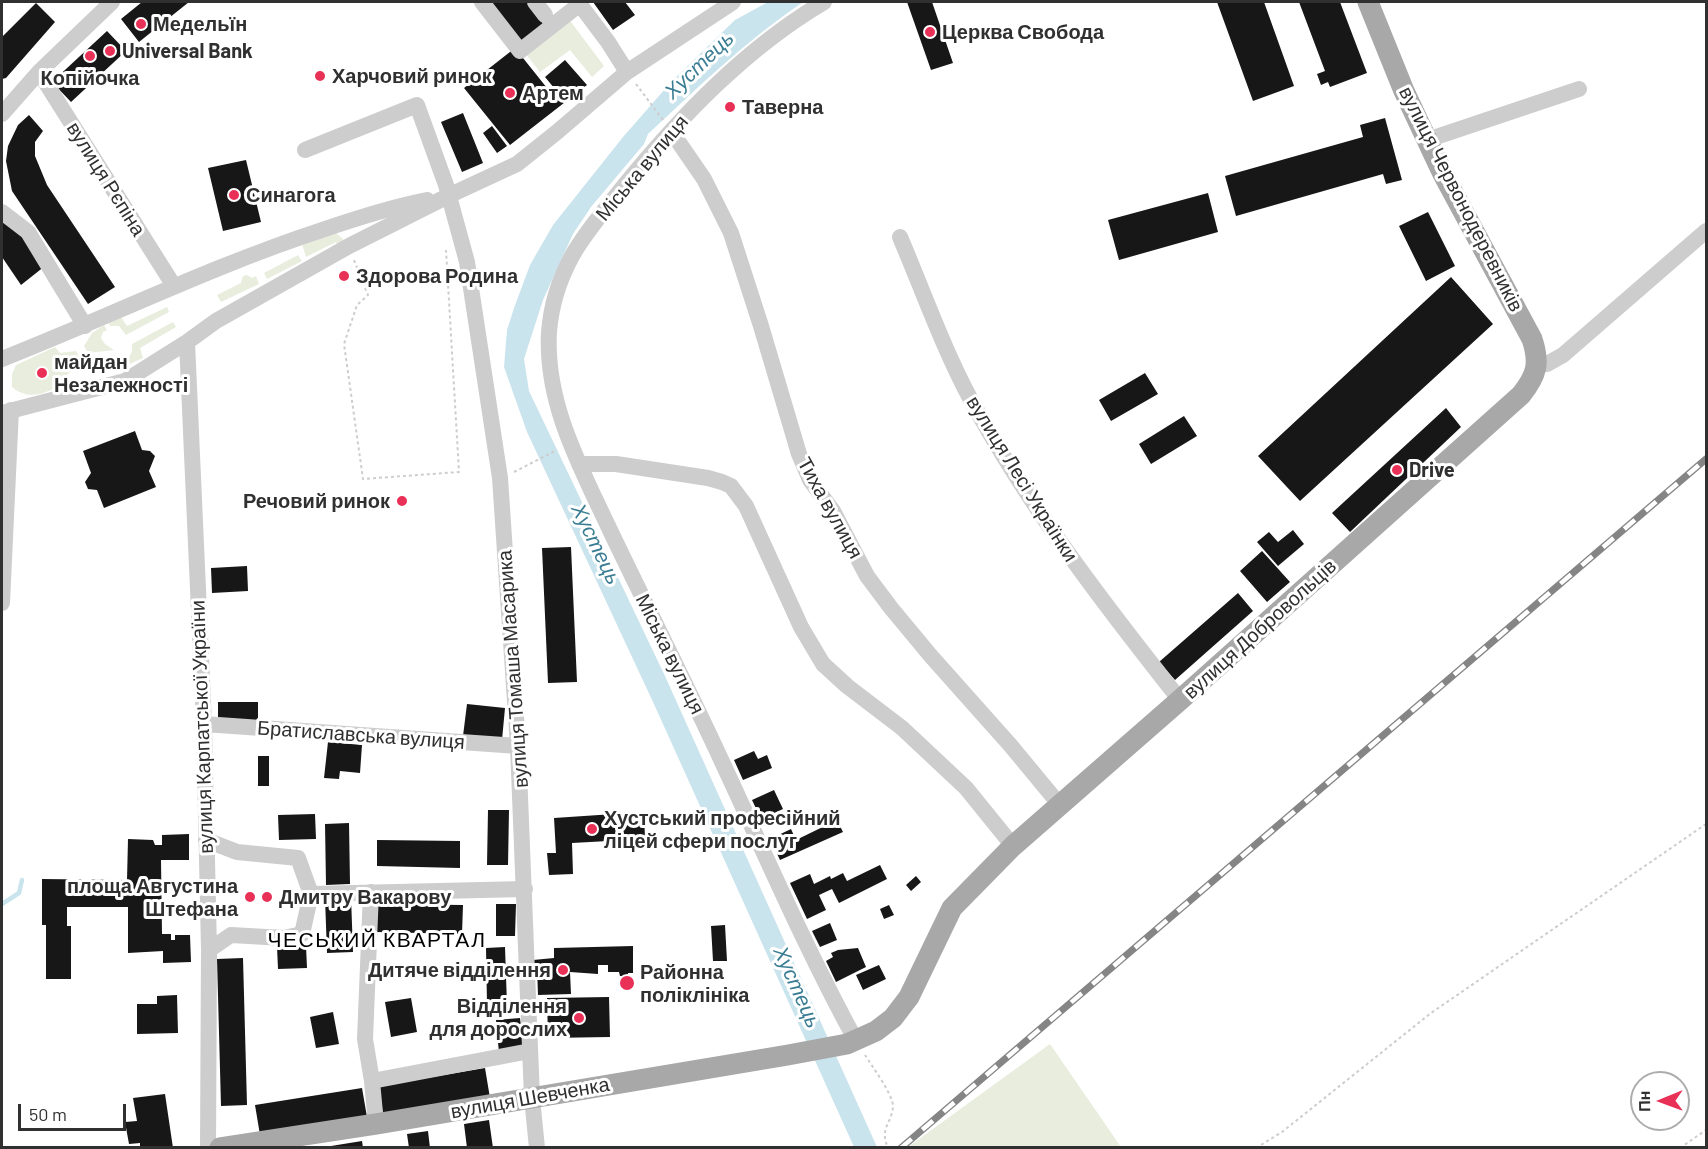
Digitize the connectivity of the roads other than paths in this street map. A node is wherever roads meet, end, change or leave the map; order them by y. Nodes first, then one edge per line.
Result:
1 (112, 2) edge
2 (482, 2) edge
3 (733, 2) edge
4 (824, 2) edge
5 (1368, 2) edge
6 (579, 3) edge
7 (39, 72) junction
8 (632, 78) junction
9 (1580, 89) dead end
10 (2, 114) edge
11 (668, 128) junction
12 (1427, 140) junction
13 (305, 150) dead end
14 (448, 196) junction
15 (2, 212) edge
16 (1707, 231) edge
17 (900, 237) dead end
18 (174, 286) junction
19 (85, 326) junction
20 (187, 342) junction
21 (2, 359) edge
22 (1537, 364) junction
23 (8, 417) edge
24 (579, 464) junction
25 (2, 603) edge
26 (1180, 700) junction
27 (204, 724) junction
28 (518, 746) junction
29 (1059, 804) junction
30 (206, 840) junction
31 (1013, 846) junction
32 (525, 889) junction
33 (371, 892) junction
34 (310, 894) junction
35 (210, 950) junction
36 (847, 1043) junction
37 (530, 1051) junction
38 (372, 1081) junction
39 (532, 1098) junction
40 (376, 1124) junction
41 (208, 1148) edge
42 (220, 1148) edge
43 (537, 1148) edge

1 - 7 street
2 - 6 street
3 - 8 street
4 - 11 street, Міська вулиця
5 - 12 main road, вулиця Червонодеревників
6 - 8 street
7 - 10 street
7 - 18 street, вулиця Рєпіна
8 - 14 street
9 - 12 street
11 - 24 street, Міська вулиця
11 - 29 street, Тиха вулиця
12 - 22 main road, вулиця Червонодеревників
13 - 14 street, вулиця Томаша Масарика
14 - 18 street
14 - 20 street
14 - 28 street, вулиця Томаша Масарика
15 - 19 street
16 - 22 street
17 - 26 street, вулиця Лесі Українки
18 - 19 street
19 - 21 street
20 - 23 street
20 - 27 street, вулиця Карпатської України
22 - 26 main road, вулиця Добровольців
23 - 25 street
24 - 31 street
24 - 36 street, Міська вулиця
26 - 29 main road, вулиця Добровольців
27 - 28 street, Братиславська вулиця
27 - 30 street, вулиця Карпатської України
28 - 32 street, вулиця Томаша Масарика
29 - 31 main road, вулиця Добровольців
30 - 34 street
30 - 35 street, вулиця Карпатської України
31 - 36 main road, вулиця Добровольців
32 - 33 street
32 - 37 street, вулиця Томаша Масарика
33 - 34 street
33 - 38 street
34 - 35 street
35 - 41 street, вулиця Карпатської України
36 - 39 main road, вулиця Шевченка
37 - 38 street
37 - 39 street, вулиця Томаша Масарика
38 - 40 street
39 - 40 main road, вулиця Шевченка
39 - 43 street, вулиця Томаша Масарика
40 - 42 main road, вулиця Шевченка

